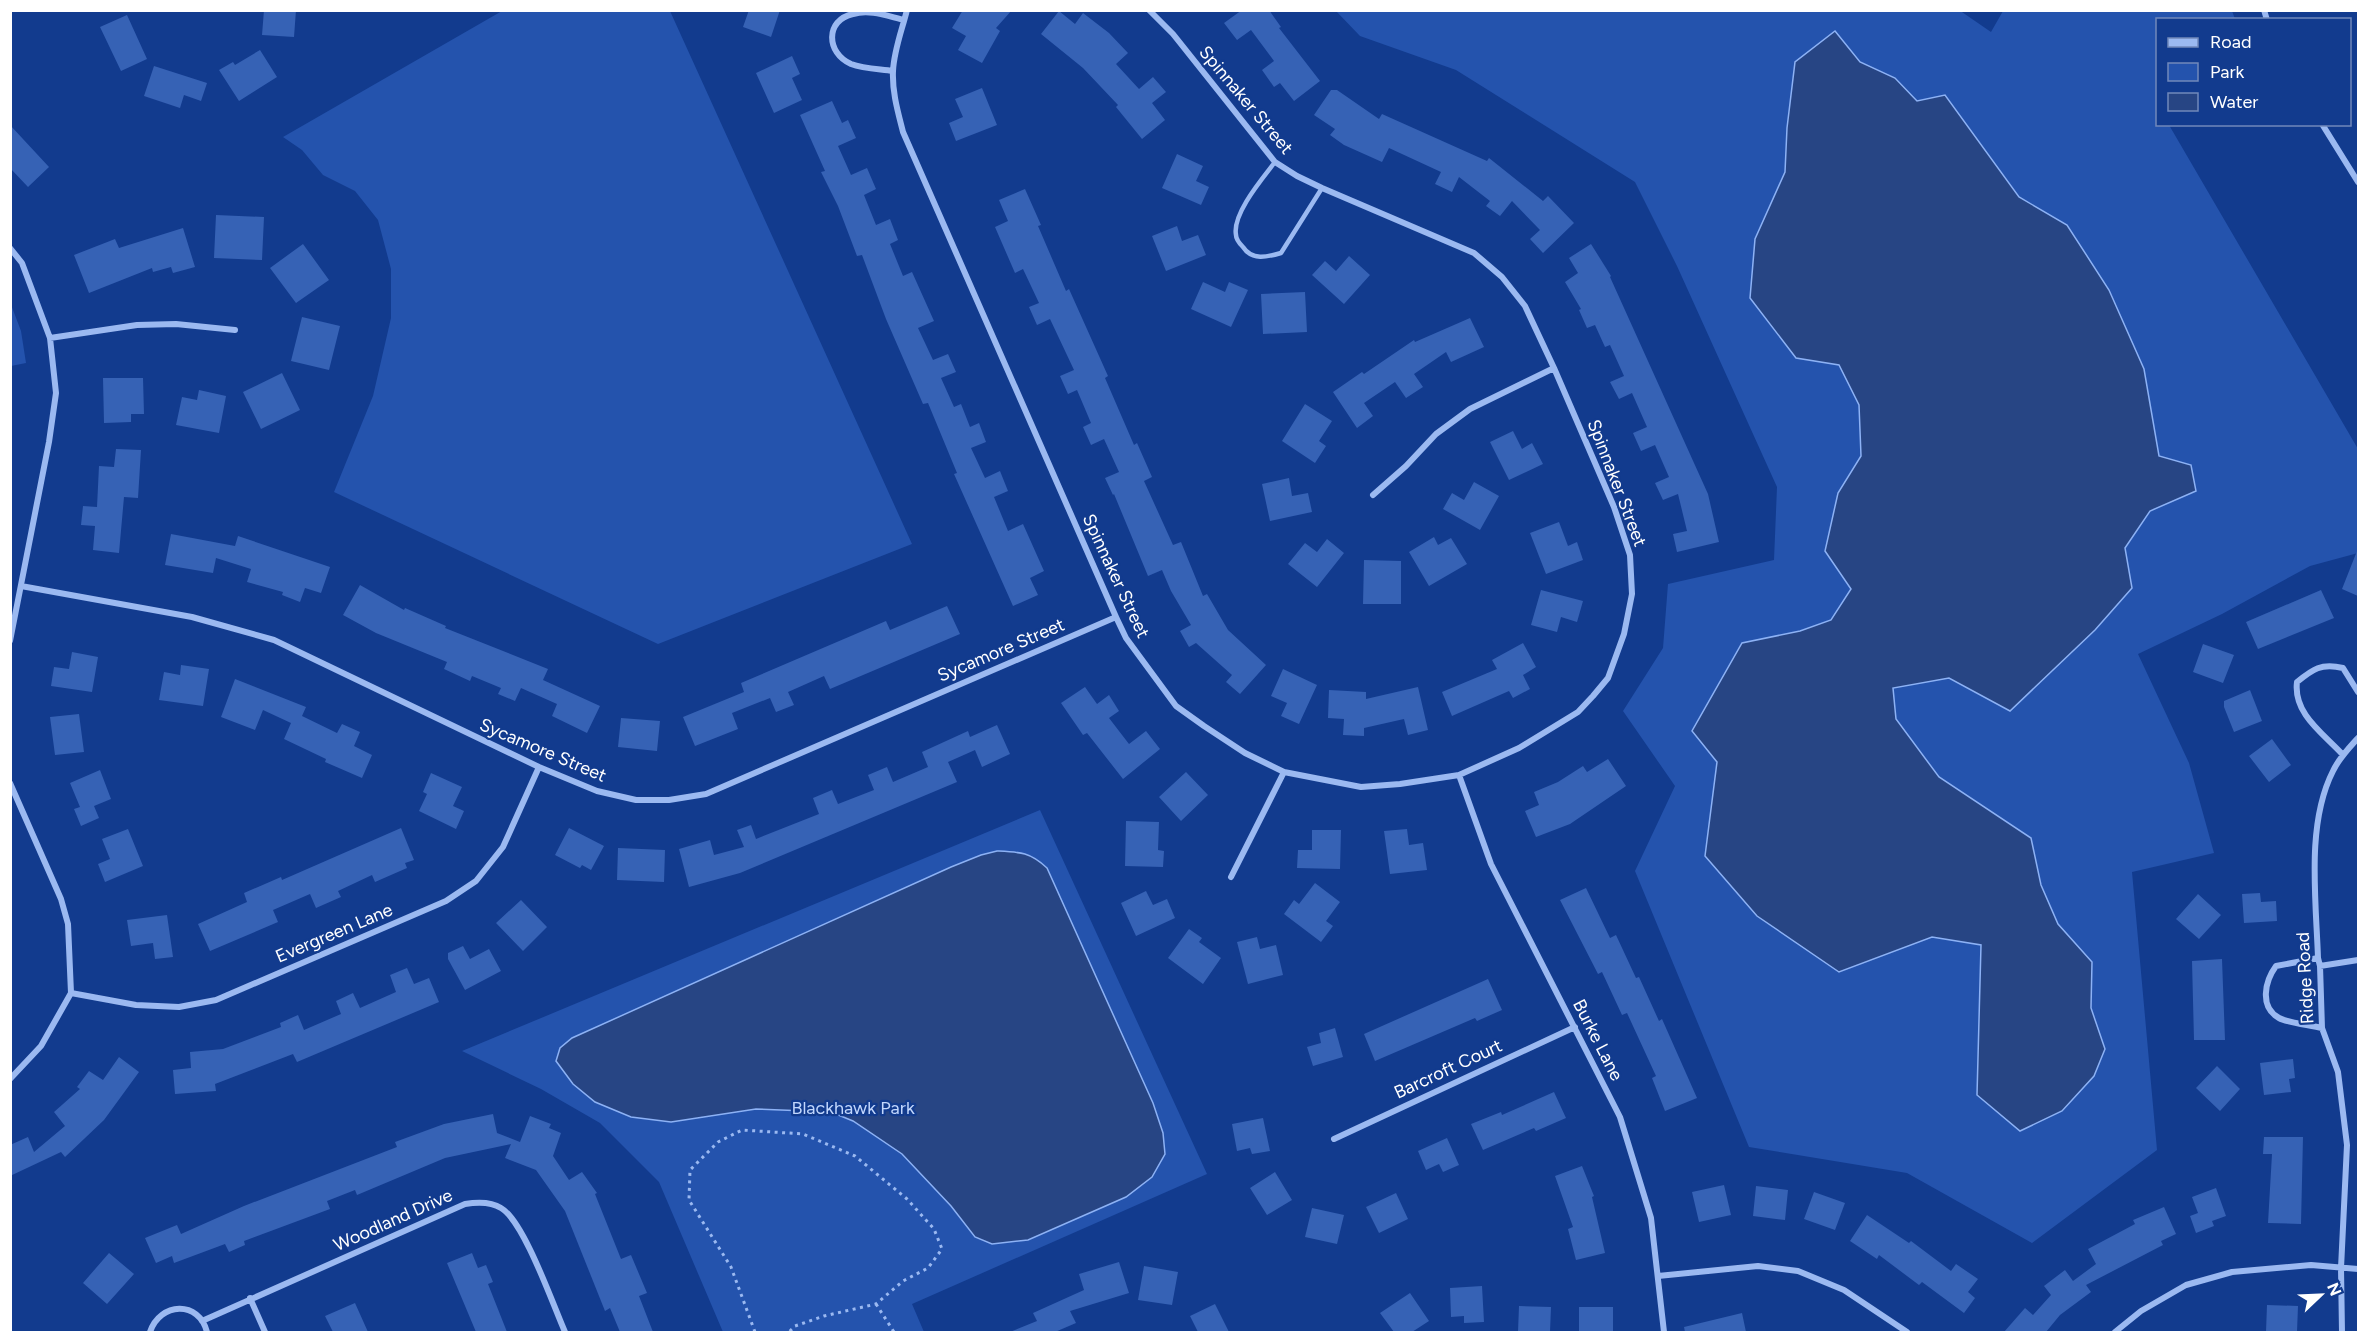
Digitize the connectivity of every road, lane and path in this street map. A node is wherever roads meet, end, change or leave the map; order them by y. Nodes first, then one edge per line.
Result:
1 (907, 10) edge
2 (1149, 10) edge
3 (904, 20) junction
4 (893, 71) junction
5 (2323, 126) edge
6 (1275, 162) junction
7 (2358, 182) edge
8 (1322, 188) junction
9 (10, 248) edge
10 (235, 330) dead end
11 (50, 338) junction
12 (1554, 368) junction
13 (1373, 495) dead end
14 (21, 586) junction
15 (1116, 617) junction
16 (10, 641) edge
17 (2358, 692) edge
18 (2358, 738) edge
19 (2343, 755) junction
20 (539, 767) junction
21 (1284, 772) junction
22 (1459, 776) junction
23 (10, 783) edge
24 (1231, 877) dead end
25 (2318, 958) junction
26 (2358, 960) edge
27 (2320, 966) junction
28 (71, 993) junction
29 (1575, 1027) junction
30 (2322, 1028) junction
31 (10, 1079) edge
32 (1334, 1139) dead end
33 (2341, 1268) junction
34 (2358, 1269) edge
35 (1658, 1276) junction
36 (250, 1298) junction
37 (876, 1304) junction
38 (202, 1321) junction
39 (150, 1332) edge
40 (207, 1332) edge
41 (265, 1332) edge
42 (564, 1332) edge
43 (754, 1332) edge
44 (789, 1332) edge
45 (894, 1332) edge
46 (1665, 1332) edge
47 (1907, 1332) edge
48 (2115, 1332) edge
49 (2342, 1332) edge

1 - 3 street, Spinnaker Street
2 - 6 street, Spinnaker Street
3 - 4 street, Spinnaker Street
3 - 4 street
4 - 15 street, Spinnaker Street
5 - 7 street
6 - 8 street, Spinnaker Street
6 - 8 lane
8 - 12 street, Spinnaker Street
9 - 11 street
10 - 11 street
11 - 14 street
12 - 13 street
12 - 22 street, Spinnaker Street
14 - 16 street
14 - 20 street, Sycamore Street
15 - 20 street, Sycamore Street
15 - 21 street, Spinnaker Street
17 - 19 street
18 - 19 street, Ridge Road
19 - 25 street, Ridge Road
20 - 28 street, Evergreen Lane
21 - 22 street, Spinnaker Street
21 - 24 street
22 - 29 street, Burke Lane
23 - 28 street
25 - 27 street, Ridge Road
25 - 30 street
26 - 27 street
27 - 30 street, Ridge Road
28 - 31 street
29 - 32 street, Barcroft Court
29 - 35 street, Burke Lane
30 - 33 street, Ridge Road
33 - 34 street
33 - 48 street
33 - 49 street, Ridge Road
35 - 46 street, Burke Lane
35 - 47 street
36 - 38 street, Woodland Drive
36 - 41 street
36 - 42 street, Woodland Drive
37 - 43 path
37 - 44 path
37 - 45 path
38 - 39 street
38 - 40 street

